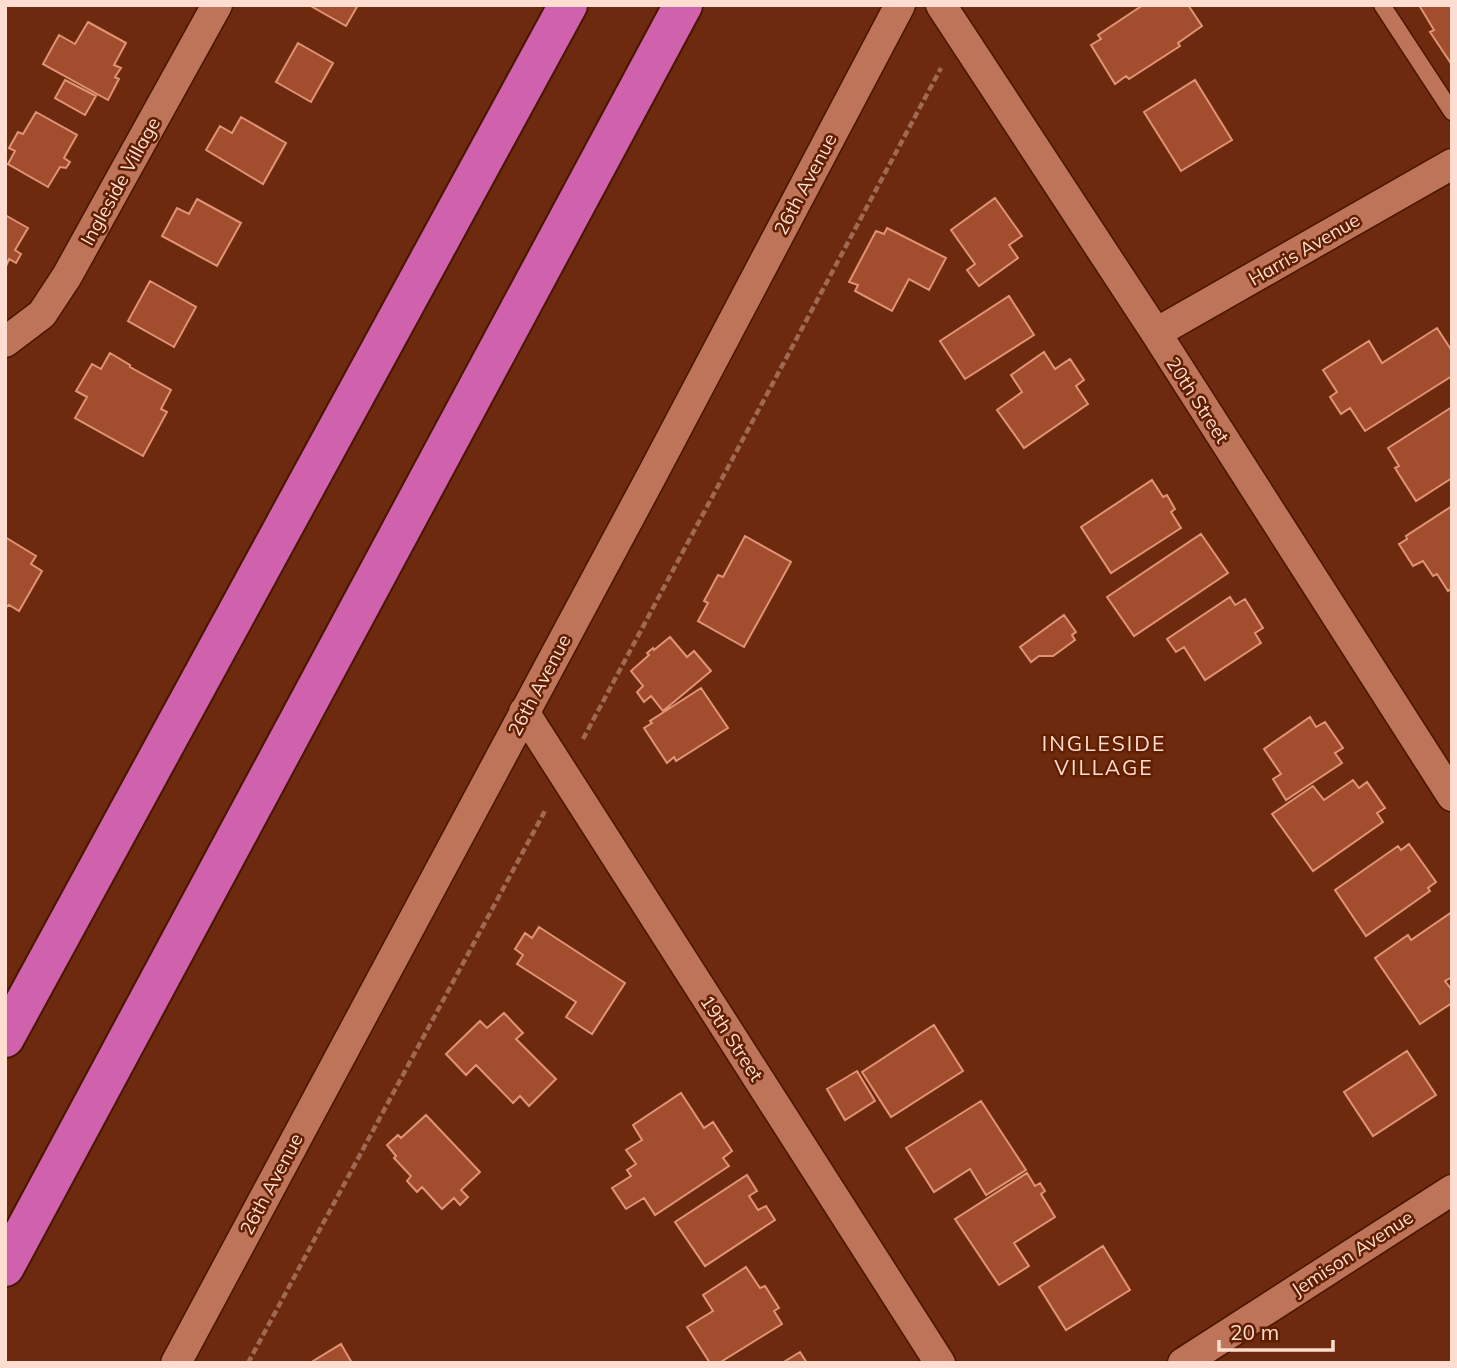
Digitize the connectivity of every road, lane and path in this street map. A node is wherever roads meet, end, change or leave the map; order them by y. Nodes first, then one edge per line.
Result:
1 (217, 5) edge
2 (568, 5) edge
3 (683, 5) edge
4 (900, 5) edge
5 (941, 5) edge
6 (1382, 5) edge
7 (959, 33) junction
8 (1452, 113) edge
9 (1452, 164) edge
10 (1156, 333) junction
11 (5, 342) edge
12 (524, 712) junction
13 (564, 775) junction
14 (1452, 796) edge
15 (5, 1038) edge
16 (1452, 1190) edge
17 (5, 1267) edge
18 (176, 1363) edge
19 (248, 1363) edge
20 (940, 1363) edge
21 (1183, 1363) edge

1 - 11 street, Ingleside Village
2 - 15 highway
3 - 17 highway
4 - 12 street, 26th Avenue
5 - 7 street, 20th Street
6 - 8 lane
7 - 10 street, 20th Street
7 - 13 path
9 - 10 street, Harris Avenue
10 - 14 street, 20th Street
12 - 13 street, 19th Street
12 - 18 street, 26th Avenue
13 - 19 path
13 - 20 street, 19th Street
16 - 21 street, Jemison Avenue

